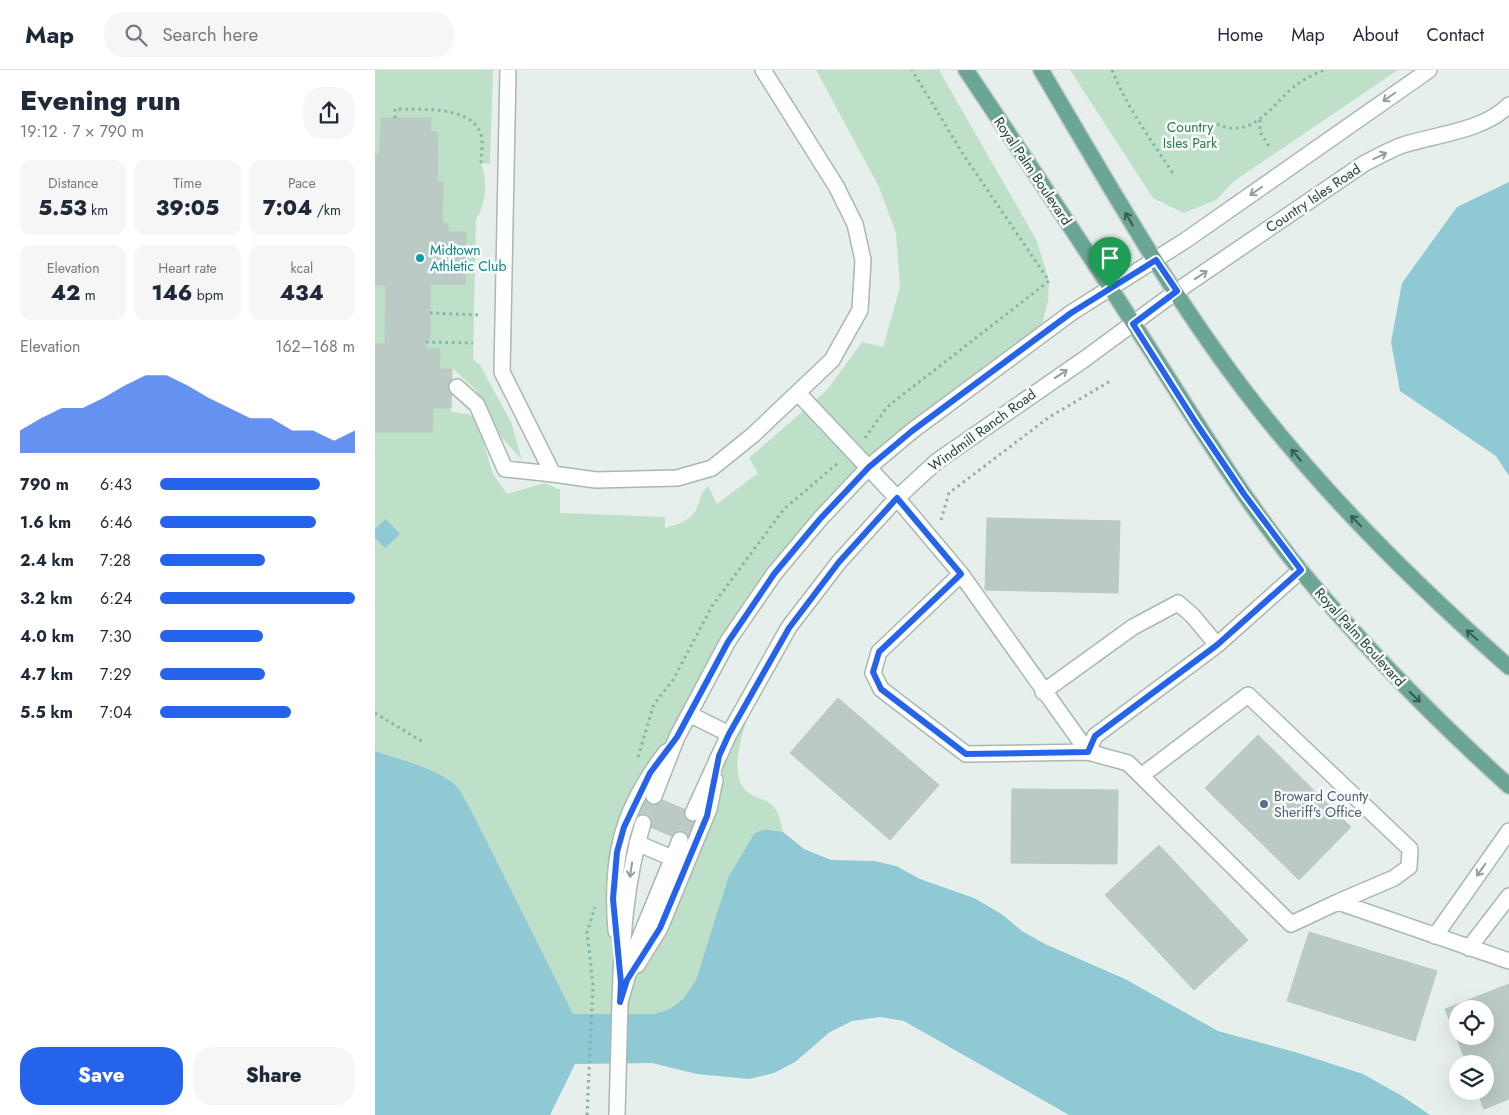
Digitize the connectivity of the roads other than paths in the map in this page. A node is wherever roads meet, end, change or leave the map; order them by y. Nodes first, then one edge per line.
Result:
1 (508, 70) edge
2 (763, 70) edge
3 (966, 70) edge
4 (1041, 70) edge
5 (1429, 70) edge
6 (1509, 105) edge
7 (1156, 260) junction
8 (1110, 288) junction
9 (1177, 291) junction
10 (1133, 324) junction
11 (457, 386) dead end
12 (798, 393) junction
13 (869, 467) junction
14 (553, 474) junction
15 (897, 498) junction
16 (1301, 570) junction
17 (961, 574) junction
18 (1217, 645) junction
19 (1509, 667) edge
20 (1043, 692) junction
21 (689, 714) junction
22 (729, 734) junction
23 (677, 737) junction
24 (1088, 752) junction
25 (719, 756) junction
26 (1141, 776) junction
27 (1509, 786) edge
28 (654, 796) tunnel mouth
29 (693, 813) tunnel mouth
30 (643, 823) tunnel mouth
31 (1509, 830) edge
32 (680, 840) tunnel mouth
33 (637, 843) junction
34 (672, 858) junction
35 (686, 864) junction
36 (1509, 896) edge
37 (1338, 902) junction
38 (1435, 936) junction
39 (1469, 948) junction
40 (1509, 961) edge
41 (624, 982) junction
42 (617, 1115) edge

1 - 14 street
2 - 12 street
3 - 8 main road, Royal Palm Boulevard
7 -> 4 main road
5 -> 7 street
9 -> 6 street, Country Isles Road
7 - 8 street
7 - 9 main road
8 - 10 main road, Royal Palm Boulevard
8 - 13 street, Windmill Ranch Road
9 - 10 street, Country Isles Road
19 -> 9 main road
15 -> 10 street, Windmill Ranch Road
10 - 16 main road, Royal Palm Boulevard
11 - 14 street
12 - 13 street
12 - 14 street
13 - 15 street
13 - 21 street, Windmill Ranch Road
15 - 17 street
15 - 22 street, Windmill Ranch Road
16 - 18 street
16 -> 27 main road, Royal Palm Boulevard
17 - 20 street
17 - 24 street
18 - 20 street
18 - 24 street
20 - 24 street
21 - 22 street
21 - 23 street, Windmill Ranch Road
22 - 25 street, Windmill Ranch Road
23 - 28 street, Windmill Ranch Road
23 - 41 street, Windmill Ranch Road
24 - 26 street
25 - 29 street, Windmill Ranch Road
25 - 35 street, Windmill Ranch Road
26 - 37 street
26 - 37 street
30 - 33 street, Windmill Ranch Road
31 -> 38 street
32 - 34 street, Windmill Ranch Road
33 - 34 street
33 -> 41 street, Windmill Ranch Road
34 - 35 street
34 - 41 street, Windmill Ranch Road
35 - 41 street, Windmill Ranch Road
36 - 39 street
37 - 38 street
38 - 39 street
39 - 40 street
41 - 42 street, Windmill Ranch Road

